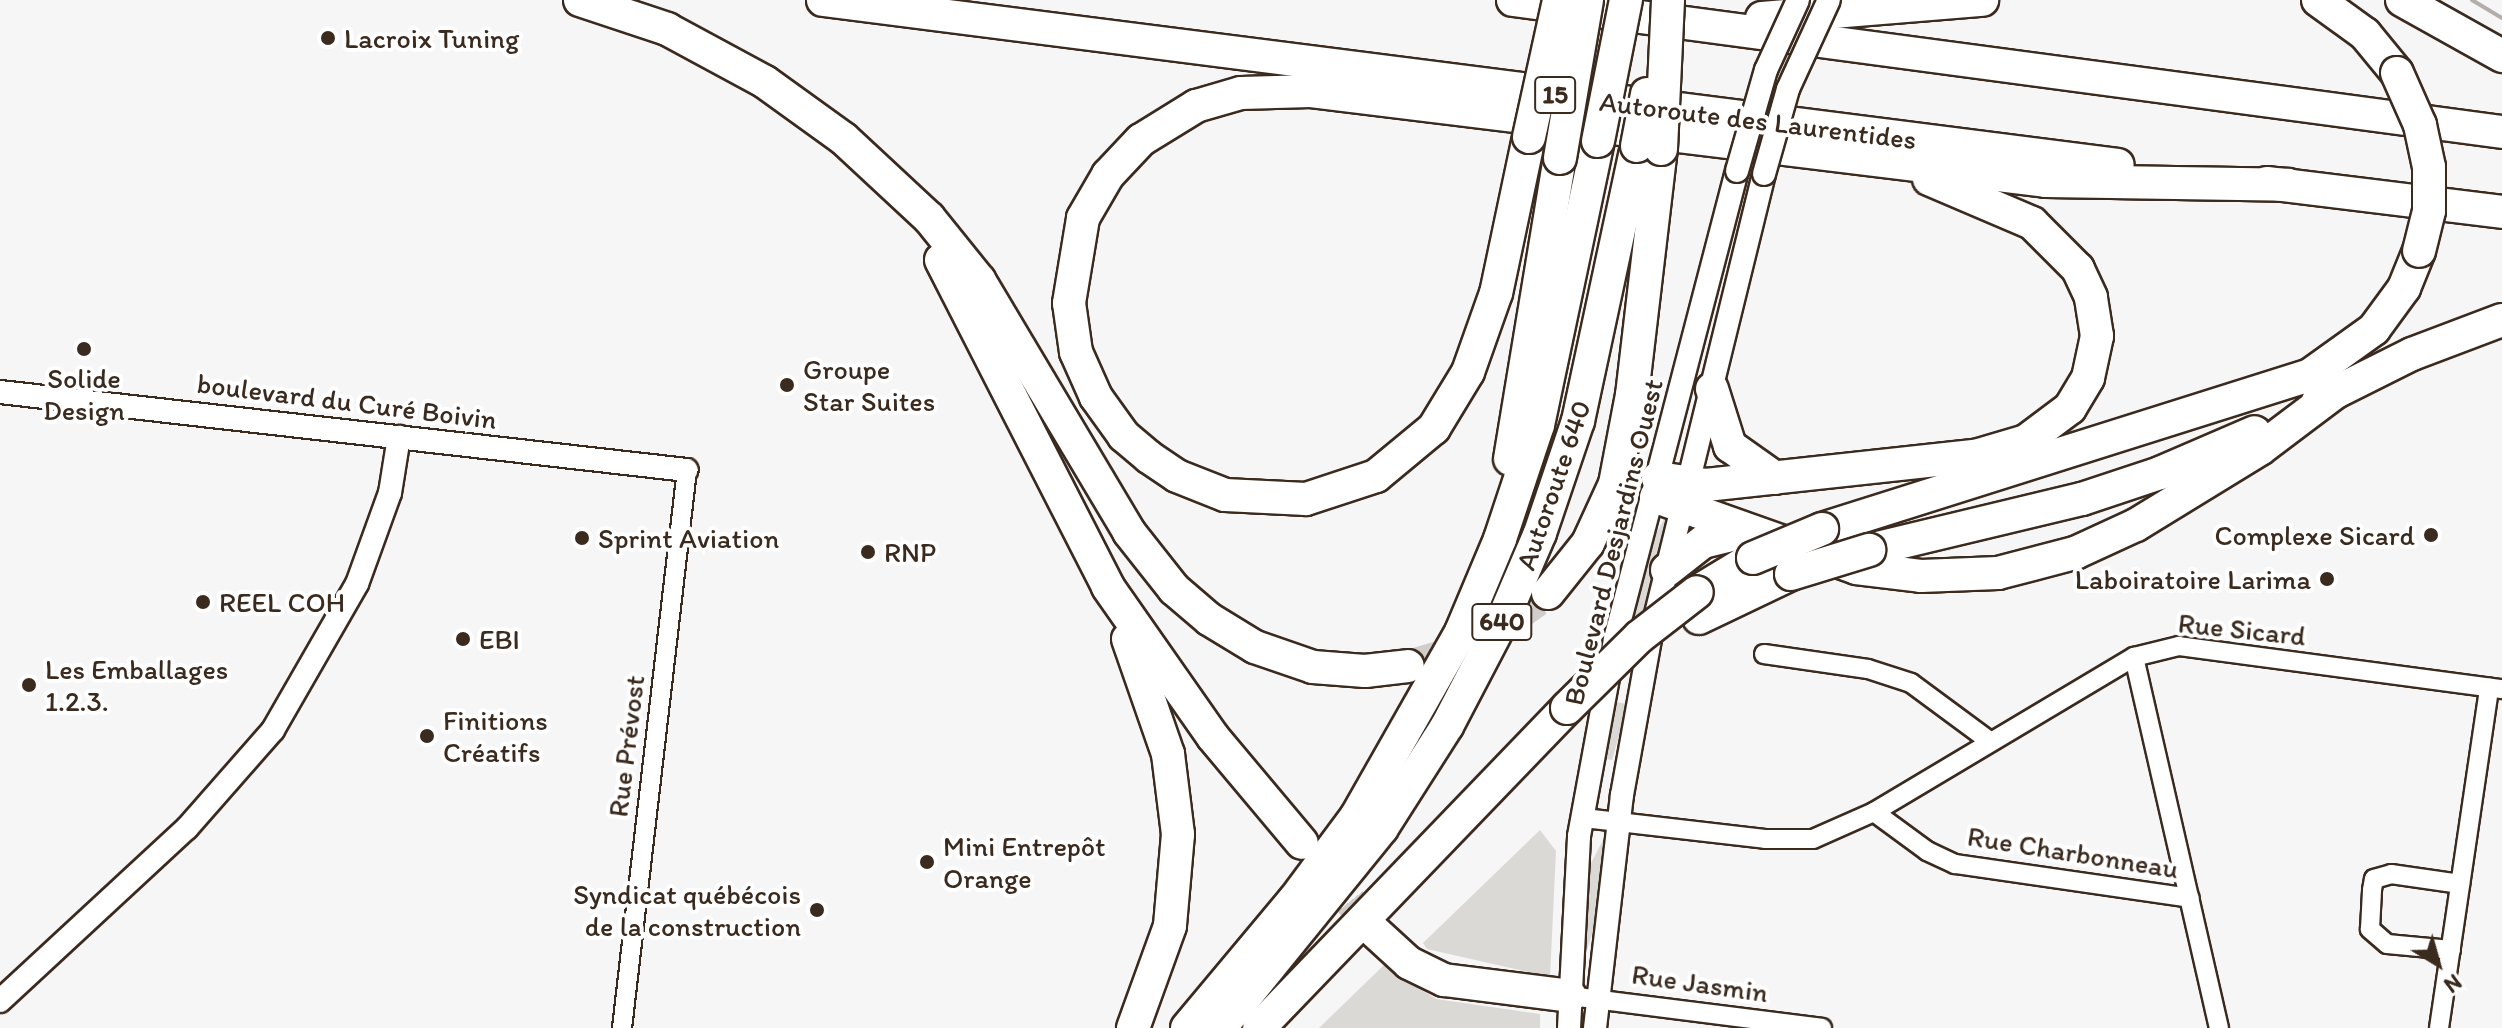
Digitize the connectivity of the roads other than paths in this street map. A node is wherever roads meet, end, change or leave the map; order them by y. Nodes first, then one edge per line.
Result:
1 (580, 0) edge
2 (823, 0) edge
3 (1513, 0) edge
4 (1559, 0) edge
5 (1587, 0) edge
6 (1626, 0) edge
7 (1667, 0) edge
8 (1798, 0) edge
9 (1829, 0) edge
10 (1982, 0) edge
11 (2318, 0) edge
12 (2402, 0) edge
13 (1703, 25) junction
14 (2502, 56) edge
15 (2502, 132) edge
16 (1649, 147) junction
17 (1885, 163) junction
18 (2288, 185) junction
19 (894, 187) junction
20 (2502, 212) edge
21 (2502, 320) edge
22 (1712, 389) junction
23 (2337, 391) junction
24 (0, 392) edge
25 (399, 437) junction
26 (687, 470) joint
27 (1775, 478) junction
28 (1671, 490) junction
29 (1750, 544) junction
30 (1492, 561) junction
31 (1667, 570) junction
32 (1108, 587) junction
33 (1548, 593) tunnel mouth
34 (1698, 605) junction
35 (1764, 654) dead end
36 (2134, 657) junction
37 (1408, 666) tunnel mouth
38 (2495, 689) edge
39 (1988, 740) junction
40 (1874, 812) junction
41 (1584, 818) junction
42 (1618, 822) junction
43 (1302, 843) tunnel mouth
44 (2460, 884) junction
45 (2190, 898) junction
46 (1374, 931) tunnel mouth
47 (2451, 950) junction
48 (0, 1001) edge
49 (1579, 1008) edge
50 (622, 1028) edge
51 (1133, 1028) edge
52 (1187, 1028) edge
53 (1220, 1028) edge
54 (1259, 1028) edge
55 (1595, 1028) edge
56 (1822, 1028) edge
57 (2219, 1028) edge
58 (2439, 1028) edge

1 - 19 highway
2 - 18 highway, Autoroute des Laurentides / 15
3 - 13 highway
4 - 17 highway, bridge
5 - 30 highway, bridge
6 - 30 highway, Autoroute 640 / 640, bridge
7 - 16 highway, bridge
8 - 28 street, Boulevard Desjardins Ouest, bridge
9 - 22 street, Boulevard Desjardins Ouest, bridge
10 - 13 highway
11 - 29 highway, bridge
12 - 14 highway
13 - 15 highway
16 - 33 highway
16 - 53 highway, Autoroute 640 / 640
17 - 18 highway
17 - 27 highway
18 - 20 highway, Autoroute des Laurentides / 15
19 - 32 highway
19 - 37 highway
21 - 23 highway
22 - 27 highway
22 - 28 street, Boulevard Desjardins Ouest
23 - 29 highway
23 - 34 highway, bridge
24 - 25 street, boulevard du Curé Boivin
25 - 26 street, boulevard du Curé Boivin
25 - 48 street
26 - 50 street, Rue Prévost
27 - 28 highway
28 - 29 highway
28 - 31 street, Boulevard Desjardins Ouest
28 - 41 street, Boulevard Desjardins Ouest
29 - 31 highway
29 - 34 highway
30 - 52 highway, Autoroute 640 / 640
31 - 42 street, Boulevard Desjardins Ouest
32 - 43 highway
32 - 51 highway
34 - 54 highway, bridge
35 - 39 street
36 - 38 street, Rue Sicard
36 - 39 street, Rue Sicard
36 - 45 street
38 - 44 street
39 - 40 street, Rue Sicard
40 - 42 street
40 - 45 street, Rue Charbonneau
41 - 42 street
41 - 49 street, Boulevard Desjardins Ouest
42 - 49 street, Boulevard Desjardins Ouest
44 - 47 street
44 - 47 street
45 - 57 street
46 - 49 highway
47 - 58 street
49 - 55 street, Boulevard Desjardins Ouest
49 - 56 street, Rue Jasmin

